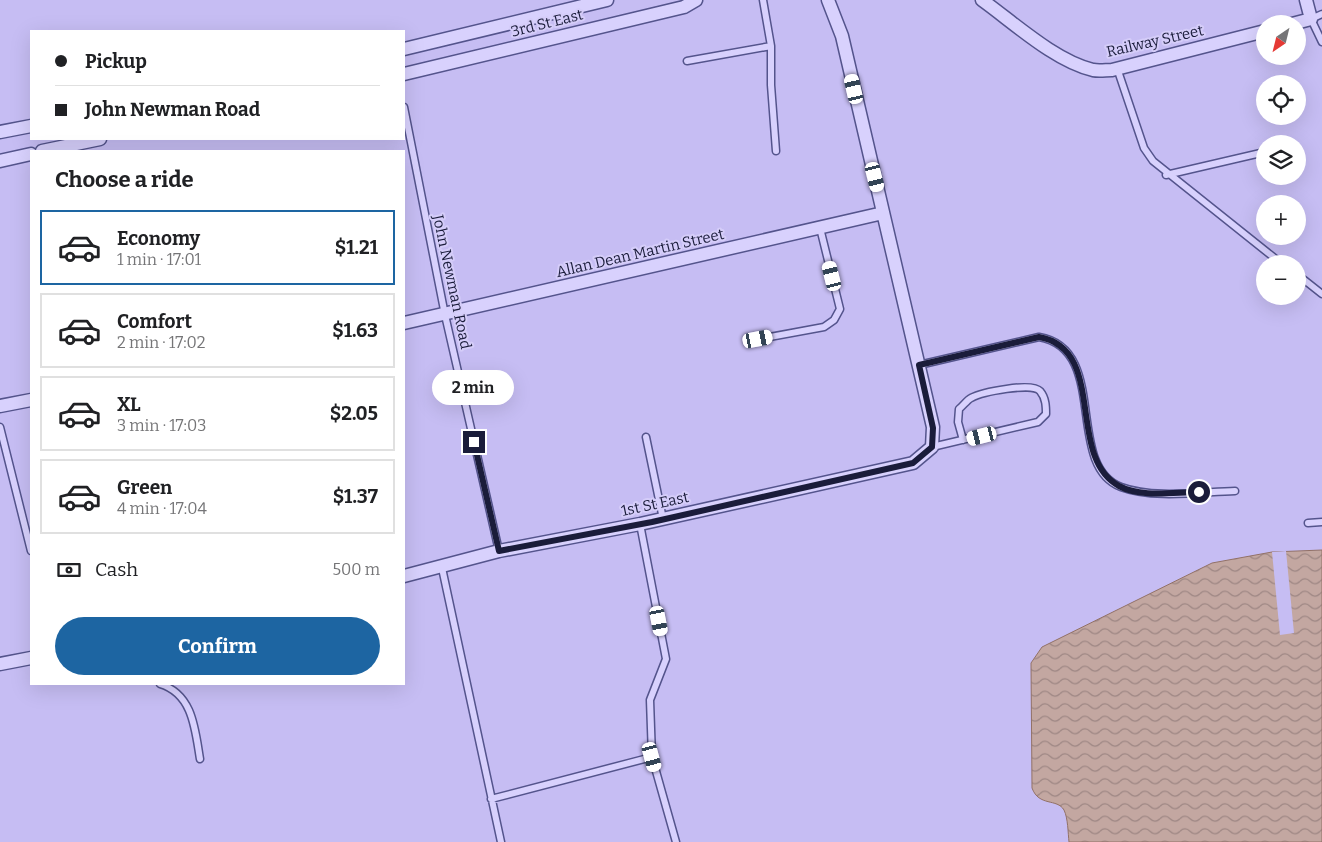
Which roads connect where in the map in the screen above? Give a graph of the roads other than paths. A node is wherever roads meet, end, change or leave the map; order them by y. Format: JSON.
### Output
{"nodes":[{"id":1,"x":606,"y":0,"type":"edge"},
{"id":2,"x":696,"y":0,"type":"edge"},
{"id":3,"x":763,"y":0,"type":"edge"},
{"id":4,"x":828,"y":0,"type":"edge"},
{"id":5,"x":982,"y":0,"type":"edge"},
{"id":6,"x":1306,"y":0,"type":"edge"},
{"id":7,"x":1316,"y":17,"type":"edge"},
{"id":8,"x":1256,"y":33,"type":"edge"},
{"id":9,"x":1322,"y":42,"type":"edge"},
{"id":10,"x":771,"y":46,"type":"junction"},
{"id":11,"x":405,"y":49,"type":"edge"},
{"id":12,"x":687,"y":61,"type":"dead end"},
{"id":13,"x":1117,"y":68,"type":"junction"},
{"id":14,"x":405,"y":74,"type":"edge"},
{"id":15,"x":405,"y":112,"type":"edge"},
{"id":16,"x":30,"y":126,"type":"edge"},
{"id":17,"x":0,"y":132,"type":"edge"},
{"id":18,"x":90,"y":140,"type":"edge"},
{"id":19,"x":61,"y":143,"type":"edge"},
{"id":20,"x":44,"y":150,"type":"edge"},
{"id":21,"x":776,"y":151,"type":"dead end"},
{"id":22,"x":30,"y":154,"type":"edge"},
{"id":23,"x":1256,"y":154,"type":"edge"},
{"id":24,"x":0,"y":161,"type":"edge"},
{"id":25,"x":1166,"y":175,"type":"junction"},
{"id":26,"x":883,"y":213,"type":"junction"},
{"id":27,"x":820,"y":228,"type":"junction"},
{"id":28,"x":1270,"y":255,"type":"edge"},
{"id":29,"x":1306,"y":281,"type":"edge"},
{"id":30,"x":1322,"y":294,"type":"edge"},
{"id":31,"x":446,"y":315,"type":"junction"},
{"id":32,"x":405,"y":323,"type":"edge"},
{"id":33,"x":758,"y":339,"type":"dead end"},
{"id":34,"x":919,"y":365,"type":"junction"},
{"id":35,"x":30,"y":400,"type":"edge"},
{"id":36,"x":0,"y":406,"type":"edge"},
{"id":37,"x":0,"y":427,"type":"edge"},
{"id":38,"x":646,"y":436,"type":"dead end"},
{"id":39,"x":963,"y":440,"type":"junction"},
{"id":40,"x":932,"y":447,"type":"junction"},
{"id":41,"x":1234,"y":491,"type":"dead end"},
{"id":42,"x":663,"y":519,"type":"junction"},
{"id":43,"x":1322,"y":522,"type":"edge"},
{"id":44,"x":1308,"y":523,"type":"dead end"},
{"id":45,"x":640,"y":524,"type":"junction"},
{"id":46,"x":30,"y":547,"type":"edge"},
{"id":47,"x":499,"y":551,"type":"junction"},
{"id":48,"x":442,"y":568,"type":"junction"},
{"id":49,"x":405,"y":576,"type":"edge"},
{"id":50,"x":30,"y":658,"type":"edge"},
{"id":51,"x":0,"y":664,"type":"edge"},
{"id":52,"x":164,"y":685,"type":"edge"},
{"id":53,"x":652,"y":757,"type":"junction"},
{"id":54,"x":200,"y":759,"type":"dead end"},
{"id":55,"x":491,"y":799,"type":"junction"},
{"id":56,"x":501,"y":842,"type":"edge"},
{"id":57,"x":676,"y":842,"type":"edge"}],
"edges":[{"from":1,"to":11,"type":"street","name":"3rd St East"},
{"from":2,"to":14,"type":"street","name":"3rd St East"},
{"from":3,"to":10,"type":"lane"},
{"from":4,"to":26,"type":"street"},
{"from":5,"to":13,"type":"street","name":"Railway Street"},
{"from":6,"to":7,"type":"street"},
{"from":7,"to":9,"type":"lane"},
{"from":8,"to":13,"type":"street","name":"Railway Street"},
{"from":10,"to":12,"type":"lane"},
{"from":10,"to":21,"type":"lane"},
{"from":13,"to":25,"type":"lane"},
{"from":15,"to":31,"type":"lane","name":"John Newman Road"},
{"from":16,"to":17,"type":"street"},
{"from":18,"to":19,"type":"street"},
{"from":19,"to":20,"type":"street"},
{"from":22,"to":24,"type":"street"},
{"from":23,"to":25,"type":"lane"},
{"from":25,"to":28,"type":"lane"},
{"from":26,"to":27,"type":"street","name":"Allan Dean Martin Street"},
{"from":26,"to":34,"type":"street"},
{"from":27,"to":31,"type":"street","name":"Allan Dean Martin Street"},
{"from":27,"to":33,"type":"lane"},
{"from":29,"to":30,"type":"lane"},
{"from":31,"to":32,"type":"street","name":"Allan Dean Martin Street"},
{"from":31,"to":47,"type":"lane","name":"John Newman Road"},
{"from":34,"to":40,"type":"street"},
{"from":34,"to":41,"type":"lane"},
{"from":35,"to":36,"type":"street"},
{"from":37,"to":46,"type":"lane"},
{"from":38,"to":42,"type":"lane"},
{"from":39,"to":39,"type":"lane"},
{"from":39,"to":40,"type":"lane"},
{"from":40,"to":42,"type":"street","name":"1st St East"},
{"from":42,"to":45,"type":"street","name":"1st St East"},
{"from":43,"to":44,"type":"lane"},
{"from":45,"to":47,"type":"street","name":"1st St East"},
{"from":45,"to":53,"type":"lane"},
{"from":47,"to":48,"type":"street","name":"1st St East"},
{"from":48,"to":49,"type":"street","name":"1st St East"},
{"from":48,"to":55,"type":"lane"},
{"from":50,"to":51,"type":"street"},
{"from":52,"to":54,"type":"lane"},
{"from":53,"to":55,"type":"lane"},
{"from":53,"to":57,"type":"lane"},
{"from":55,"to":56,"type":"lane"}]}
